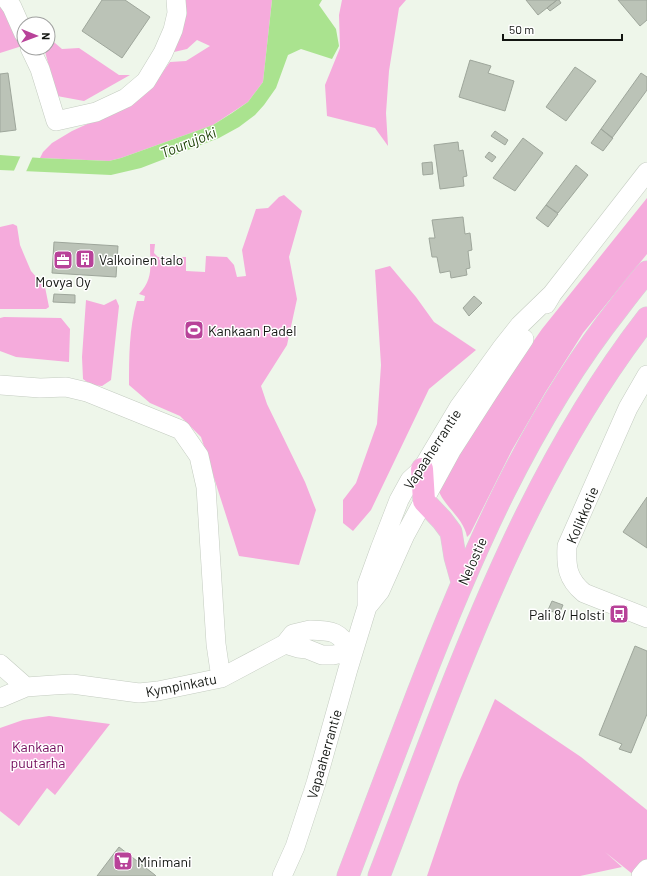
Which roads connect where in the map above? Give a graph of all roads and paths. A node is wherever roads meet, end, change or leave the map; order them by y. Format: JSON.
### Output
{"nodes":[{"id":1,"x":7,"y":0,"type":"edge"},
{"id":2,"x":176,"y":0,"type":"edge"},
{"id":3,"x":16,"y":16,"type":"edge"},
{"id":4,"x":34,"y":56,"type":"edge"},
{"id":5,"x":647,"y":172,"type":"edge"},
{"id":6,"x":647,"y":272,"type":"edge"},
{"id":7,"x":552,"y":294,"type":"junction"},
{"id":8,"x":647,"y":318,"type":"edge"},
{"id":9,"x":647,"y":375,"type":"edge"},
{"id":10,"x":0,"y":386,"type":"edge"},
{"id":11,"x":422,"y":469,"type":"junction"},
{"id":12,"x":424,"y":501,"type":"junction"},
{"id":13,"x":462,"y":582,"type":"junction"},
{"id":14,"x":367,"y":607,"type":"junction"},
{"id":15,"x":647,"y":618,"type":"edge"},
{"id":16,"x":353,"y":651,"type":"junction"},
{"id":17,"x":0,"y":664,"type":"edge"},
{"id":18,"x":220,"y":678,"type":"junction"},
{"id":19,"x":26,"y":687,"type":"junction"},
{"id":20,"x":0,"y":698,"type":"edge"},
{"id":21,"x":647,"y":869,"type":"edge"},
{"id":22,"x":282,"y":876,"type":"edge"},
{"id":23,"x":348,"y":876,"type":"edge"},
{"id":24,"x":378,"y":876,"type":"edge"},
{"id":25,"x":641,"y":876,"type":"edge"}],
"edges":[{"from":1,"to":3,"type":"street"},
{"from":2,"to":4,"type":"street"},
{"from":5,"to":7,"type":"street","name":"Vapaaherrantie"},
{"from":6,"to":13,"type":"highway","name":"Nelostie"},
{"from":7,"to":11,"type":"street","name":"Vapaaherrantie"},
{"from":7,"to":12,"type":"street","name":"Vapaaherrantie"},
{"from":8,"to":24,"type":"highway","name":"Nelostie"},
{"from":9,"to":15,"type":"street","name":"Kolikkotie"},
{"from":10,"to":18,"type":"street"},
{"from":11,"to":12,"type":"highway"},
{"from":11,"to":14,"type":"street","name":"Vapaaherrantie"},
{"from":12,"to":13,"type":"highway"},
{"from":12,"to":14,"type":"street","name":"Vapaaherrantie"},
{"from":13,"to":23,"type":"highway","name":"Nelostie"},
{"from":14,"to":16,"type":"street","name":"Vapaaherrantie"},
{"from":16,"to":18,"type":"street","name":"Kympinkatu"},
{"from":16,"to":22,"type":"street","name":"Vapaaherrantie"},
{"from":17,"to":19,"type":"street"},
{"from":18,"to":19,"type":"street","name":"Kympinkatu"},
{"from":19,"to":20,"type":"street","name":"Kympinkatu"},
{"from":21,"to":25,"type":"street"}]}
